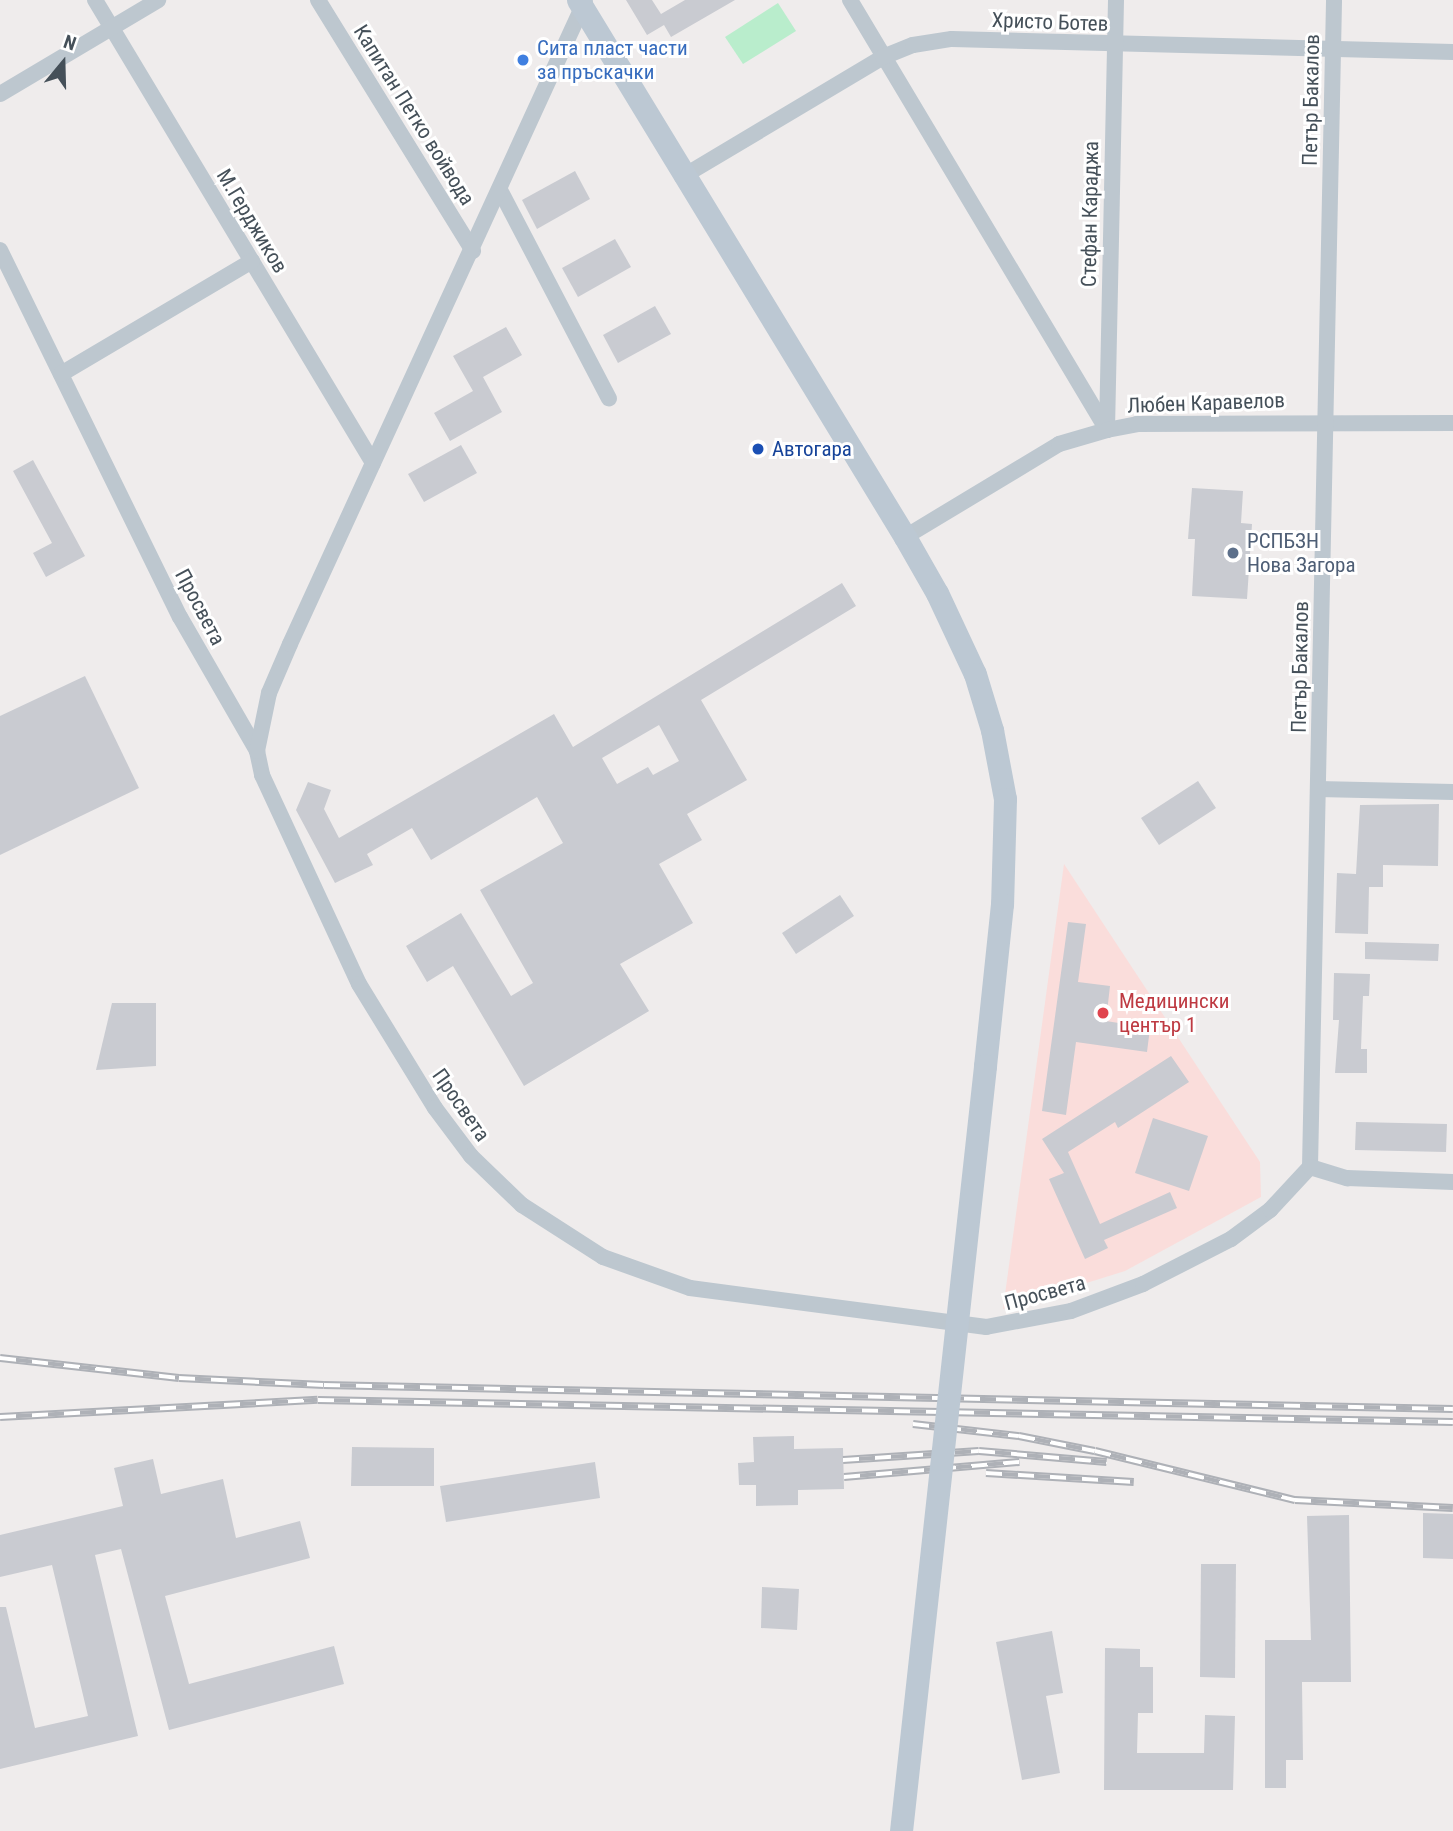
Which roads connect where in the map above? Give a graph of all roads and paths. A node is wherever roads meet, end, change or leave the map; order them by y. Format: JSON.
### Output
{"nodes":[{"id":1,"x":94,"y":0,"type":"edge"},
{"id":2,"x":158,"y":0,"type":"edge"},
{"id":3,"x":318,"y":0,"type":"edge"},
{"id":4,"x":850,"y":0,"type":"edge"},
{"id":5,"x":1116,"y":0,"type":"edge"},
{"id":6,"x":1334,"y":0,"type":"edge"},
{"id":7,"x":582,"y":2,"type":"edge"},
{"id":8,"x":112,"y":29,"type":"junction"},
{"id":9,"x":1115,"y":45,"type":"junction"},
{"id":10,"x":1333,"y":48,"type":"junction"},
{"id":11,"x":1453,"y":52,"type":"edge"},
{"id":12,"x":883,"y":57,"type":"junction"},
{"id":13,"x":0,"y":94,"type":"edge"},
{"id":14,"x":682,"y":177,"type":"junction"},
{"id":15,"x":501,"y":192,"type":"junction"},
{"id":16,"x":0,"y":250,"type":"edge"},
{"id":17,"x":473,"y":251,"type":"junction"},
{"id":18,"x":252,"y":261,"type":"junction"},
{"id":19,"x":61,"y":374,"type":"junction"},
{"id":20,"x":609,"y":399,"type":"dead end"},
{"id":21,"x":1326,"y":421,"type":"junction"},
{"id":22,"x":1453,"y":423,"type":"edge"},
{"id":23,"x":1107,"y":430,"type":"junction"},
{"id":24,"x":373,"y":463,"type":"junction"},
{"id":25,"x":905,"y":537,"type":"junction"},
{"id":26,"x":257,"y":751,"type":"junction"},
{"id":27,"x":1318,"y":789,"type":"junction"},
{"id":28,"x":1453,"y":792,"type":"edge"},
{"id":29,"x":1310,"y":1167,"type":"junction"},
{"id":30,"x":1453,"y":1182,"type":"edge"},
{"id":31,"x":901,"y":1831,"type":"edge"}],
"edges":[{"from":1,"to":8,"type":"street","name":"М.Герджиков"},
{"from":2,"to":8,"type":"street"},
{"from":3,"to":17,"type":"street","name":"Капитан Петко войвода"},
{"from":4,"to":12,"type":"street"},
{"from":5,"to":9,"type":"street","name":"Стефан Караджа"},
{"from":6,"to":10,"type":"street","name":"Петър Бакалов"},
{"from":7,"to":14,"type":"main road"},
{"from":7,"to":15,"type":"street"},
{"from":8,"to":13,"type":"street"},
{"from":8,"to":18,"type":"street","name":"М.Герджиков"},
{"from":9,"to":10,"type":"street","name":"Христо Ботев"},
{"from":9,"to":12,"type":"street","name":"Христо Ботев"},
{"from":9,"to":23,"type":"street","name":"Стефан Караджа"},
{"from":10,"to":11,"type":"street","name":"Христо Ботев"},
{"from":10,"to":21,"type":"street","name":"Петър Бакалов"},
{"from":12,"to":14,"type":"street","name":"Христо Ботев"},
{"from":12,"to":23,"type":"street"},
{"from":14,"to":25,"type":"main road"},
{"from":15,"to":17,"type":"street"},
{"from":15,"to":20,"type":"street"},
{"from":16,"to":19,"type":"street","name":"Просвета"},
{"from":17,"to":24,"type":"street"},
{"from":18,"to":19,"type":"street"},
{"from":18,"to":24,"type":"street","name":"М.Герджиков"},
{"from":19,"to":26,"type":"street","name":"Просвета"},
{"from":21,"to":22,"type":"street","name":"Любен Каравелов"},
{"from":21,"to":23,"type":"street","name":"Любен Каравелов"},
{"from":21,"to":27,"type":"street","name":"Петър Бакалов"},
{"from":23,"to":25,"type":"street","name":"Любен Каравелов"},
{"from":24,"to":26,"type":"street"},
{"from":25,"to":31,"type":"main road","bridge":true},
{"from":26,"to":29,"type":"street","name":"Просвета"},
{"from":27,"to":28,"type":"street"},
{"from":27,"to":29,"type":"street","name":"Петър Бакалов"},
{"from":29,"to":30,"type":"street"}]}
